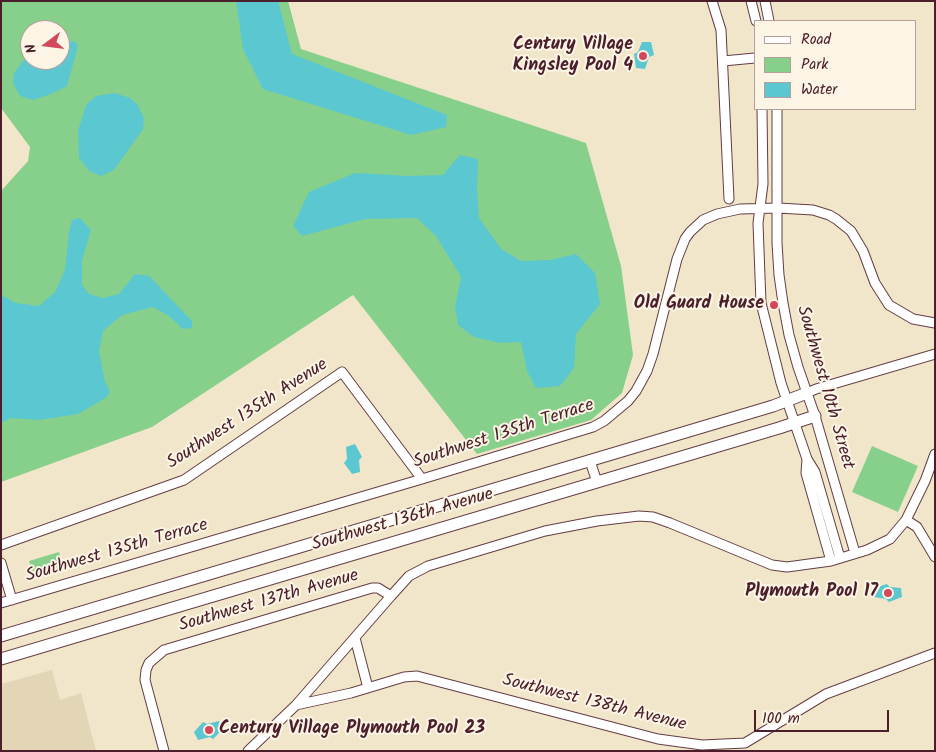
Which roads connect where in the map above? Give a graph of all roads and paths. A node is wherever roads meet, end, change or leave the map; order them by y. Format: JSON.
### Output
{"nodes":[{"id":1,"x":712,"y":1,"type":"edge"},
{"id":2,"x":751,"y":1,"type":"edge"},
{"id":3,"x":765,"y":1,"type":"edge"},
{"id":4,"x":756,"y":20,"type":"edge"},
{"id":5,"x":769,"y":20,"type":"edge"},
{"id":6,"x":754,"y":58,"type":"edge"},
{"id":7,"x":723,"y":61,"type":"junction"},
{"id":8,"x":762,"y":110,"type":"edge"},
{"id":9,"x":777,"y":110,"type":"edge"},
{"id":10,"x":729,"y":199,"type":"dead end"},
{"id":11,"x":778,"y":208,"type":"junction"},
{"id":12,"x":761,"y":209,"type":"junction"},
{"id":13,"x":935,"y":323,"type":"edge"},
{"id":14,"x":935,"y":354,"type":"edge"},
{"id":15,"x":807,"y":393,"type":"junction"},
{"id":16,"x":787,"y":402,"type":"junction"},
{"id":17,"x":815,"y":416,"type":"junction"},
{"id":18,"x":794,"y":422,"type":"junction"},
{"id":19,"x":935,"y":454,"type":"edge"},
{"id":20,"x":590,"y":461,"type":"junction"},
{"id":21,"x":422,"y":479,"type":"junction"},
{"id":22,"x":596,"y":482,"type":"junction"},
{"id":23,"x":906,"y":520,"type":"junction"},
{"id":24,"x":1,"y":545,"type":"edge"},
{"id":25,"x":855,"y":553,"type":"junction"},
{"id":26,"x":935,"y":557,"type":"edge"},
{"id":27,"x":836,"y":559,"type":"junction"},
{"id":28,"x":1,"y":564,"type":"edge"},
{"id":29,"x":390,"y":596,"type":"junction"},
{"id":30,"x":12,"y":600,"type":"junction"},
{"id":31,"x":1,"y":603,"type":"edge"},
{"id":32,"x":1,"y":636,"type":"edge"},
{"id":33,"x":355,"y":638,"type":"junction"},
{"id":34,"x":935,"y":653,"type":"edge"},
{"id":35,"x":1,"y":658,"type":"edge"},
{"id":36,"x":368,"y":688,"type":"junction"},
{"id":37,"x":296,"y":705,"type":"junction"},
{"id":38,"x":164,"y":751,"type":"edge"},
{"id":39,"x":248,"y":751,"type":"edge"}],
"edges":[{"from":1,"to":7,"type":"street"},
{"from":2,"to":4,"type":"street"},
{"from":3,"to":5,"type":"street"},
{"from":6,"to":7,"type":"street"},
{"from":7,"to":10,"type":"street"},
{"from":8,"to":12,"type":"street","name":"Southwest 10th Street"},
{"from":9,"to":11,"type":"street","name":"Southwest 10th Street"},
{"from":11,"to":12,"type":"street","name":"Southwest 135th Terrace"},
{"from":11,"to":13,"type":"street","name":"Southwest 135th Terrace"},
{"from":11,"to":15,"type":"street","name":"Southwest 10th Street"},
{"from":12,"to":16,"type":"street","name":"Southwest 10th Street"},
{"from":12,"to":21,"type":"street","name":"Southwest 135th Terrace"},
{"from":14,"to":15,"type":"street"},
{"from":15,"to":16,"type":"street","name":"Southwest 136th Avenue"},
{"from":15,"to":17,"type":"street","name":"Southwest 10th Street"},
{"from":16,"to":18,"type":"street","name":"Southwest 10th Street"},
{"from":16,"to":20,"type":"street","name":"Southwest 136th Avenue"},
{"from":17,"to":18,"type":"street","name":"Southwest 136th Avenue"},
{"from":17,"to":25,"type":"street","name":"Southwest 10th Street"},
{"from":18,"to":22,"type":"street","name":"Southwest 136th Avenue"},
{"from":18,"to":27,"type":"street","name":"Southwest 10th Street"},
{"from":19,"to":23,"type":"street"},
{"from":20,"to":22,"type":"street"},
{"from":20,"to":32,"type":"street","name":"Southwest 136th Avenue"},
{"from":21,"to":24,"type":"street","name":"Southwest 135th Avenue"},
{"from":21,"to":30,"type":"street","name":"Southwest 135th Terrace"},
{"from":22,"to":35,"type":"street","name":"Southwest 136th Avenue"},
{"from":23,"to":25,"type":"street"},
{"from":23,"to":26,"type":"street"},
{"from":25,"to":27,"type":"street"},
{"from":27,"to":29,"type":"street"},
{"from":28,"to":30,"type":"street"},
{"from":29,"to":33,"type":"street"},
{"from":29,"to":38,"type":"street","name":"Southwest 137th Avenue"},
{"from":30,"to":31,"type":"street","name":"Southwest 135th Terrace"},
{"from":33,"to":36,"type":"street"},
{"from":33,"to":37,"type":"street"},
{"from":34,"to":36,"type":"street","name":"Southwest 138th Avenue"},
{"from":36,"to":37,"type":"street","name":"Southwest 138th Avenue"},
{"from":37,"to":39,"type":"street"}]}
